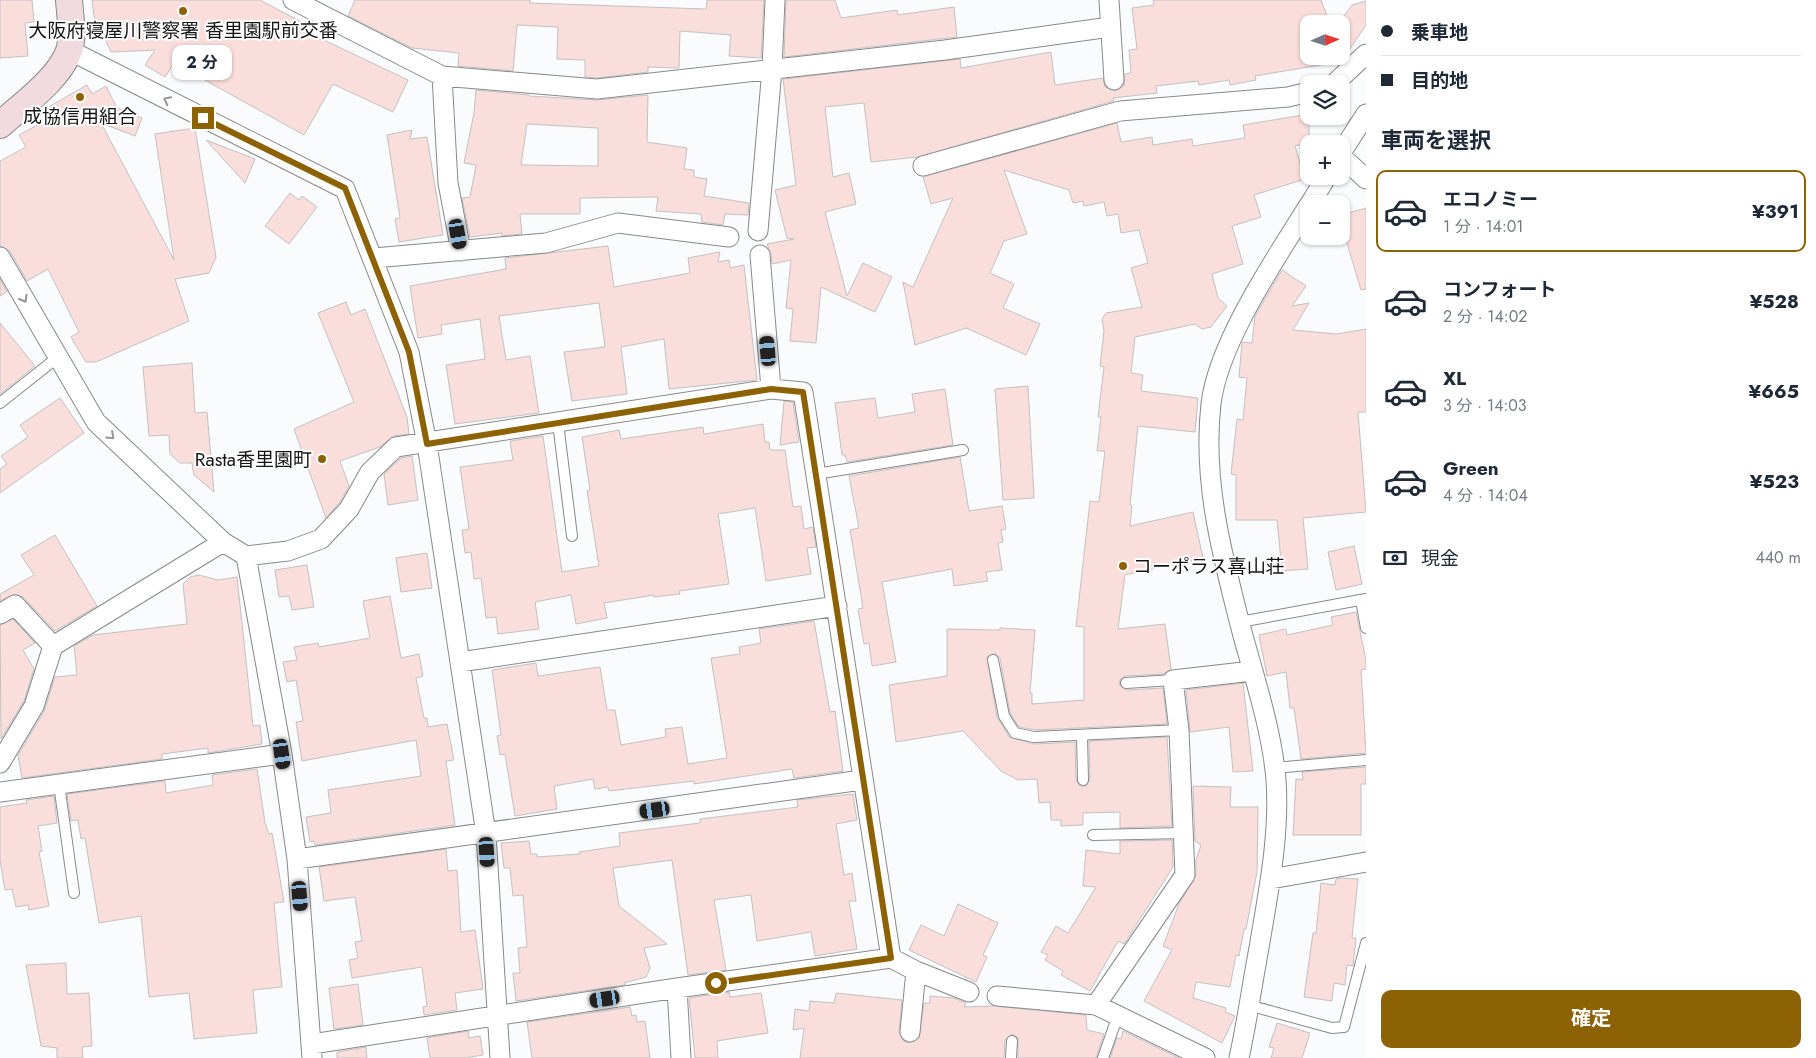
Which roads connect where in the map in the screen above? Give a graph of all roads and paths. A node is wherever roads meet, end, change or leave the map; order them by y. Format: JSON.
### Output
{"nodes":[{"id":1,"x":69,"y":0,"type":"edge"},
{"id":2,"x":293,"y":0,"type":"edge"},
{"id":3,"x":775,"y":0,"type":"edge"},
{"id":4,"x":1109,"y":0,"type":"edge"},
{"id":5,"x":1110,"y":27,"type":"junction"},
{"id":6,"x":69,"y":50,"type":"junction"},
{"id":7,"x":1366,"y":54,"type":"edge"},
{"id":8,"x":772,"y":69,"type":"junction"},
{"id":9,"x":1344,"y":75,"type":"edge"},
{"id":10,"x":442,"y":76,"type":"junction"},
{"id":11,"x":1114,"y":80,"type":"dead end"},
{"id":12,"x":1300,"y":94,"type":"edge"},
{"id":13,"x":1366,"y":114,"type":"edge"},
{"id":14,"x":0,"y":125,"type":"edge"},
{"id":15,"x":1350,"y":140,"type":"edge"},
{"id":16,"x":1350,"y":164,"type":"edge"},
{"id":17,"x":922,"y":166,"type":"dead end"},
{"id":18,"x":1366,"y":179,"type":"edge"},
{"id":19,"x":1300,"y":220,"type":"edge"},
{"id":20,"x":758,"y":230,"type":"dead end"},
{"id":21,"x":729,"y":237,"type":"dead end"},
{"id":22,"x":460,"y":251,"type":"junction"},
{"id":23,"x":760,"y":254,"type":"dead end"},
{"id":24,"x":0,"y":257,"type":"edge"},
{"id":25,"x":374,"y":258,"type":"junction"},
{"id":26,"x":58,"y":357,"type":"junction"},
{"id":27,"x":771,"y":389,"type":"junction"},
{"id":28,"x":0,"y":403,"type":"edge"},
{"id":29,"x":558,"y":423,"type":"junction"},
{"id":30,"x":427,"y":444,"type":"junction"},
{"id":31,"x":964,"y":450,"type":"dead end"},
{"id":32,"x":816,"y":474,"type":"junction"},
{"id":33,"x":572,"y":536,"type":"dead end"},
{"id":34,"x":224,"y":542,"type":"junction"},
{"id":35,"x":246,"y":556,"type":"junction"},
{"id":36,"x":1364,"y":600,"type":"edge"},
{"id":37,"x":837,"y":606,"type":"junction"},
{"id":38,"x":0,"y":614,"type":"edge"},
{"id":39,"x":1240,"y":622,"type":"junction"},
{"id":40,"x":1366,"y":628,"type":"edge"},
{"id":41,"x":53,"y":646,"type":"junction"},
{"id":42,"x":993,"y":660,"type":"dead end"},
{"id":43,"x":460,"y":662,"type":"junction"},
{"id":44,"x":1252,"y":671,"type":"junction"},
{"id":45,"x":1174,"y":680,"type":"junction"},
{"id":46,"x":1126,"y":683,"type":"dead end"},
{"id":47,"x":1179,"y":730,"type":"junction"},
{"id":48,"x":1082,"y":735,"type":"junction"},
{"id":49,"x":282,"y":754,"type":"junction"},
{"id":50,"x":1366,"y":760,"type":"edge"},
{"id":51,"x":0,"y":763,"type":"edge"},
{"id":52,"x":1274,"y":768,"type":"junction"},
{"id":53,"x":862,"y":780,"type":"junction"},
{"id":54,"x":1084,"y":780,"type":"dead end"},
{"id":55,"x":60,"y":784,"type":"junction"},
{"id":56,"x":0,"y":792,"type":"edge"},
{"id":57,"x":1183,"y":833,"type":"junction"},
{"id":58,"x":486,"y":834,"type":"junction"},
{"id":59,"x":1093,"y":834,"type":"dead end"},
{"id":60,"x":297,"y":859,"type":"junction"},
{"id":61,"x":1366,"y":862,"type":"edge"},
{"id":62,"x":1271,"y":880,"type":"junction"},
{"id":63,"x":74,"y":893,"type":"dead end"},
{"id":64,"x":1366,"y":943,"type":"edge"},
{"id":65,"x":891,"y":958,"type":"junction"},
{"id":66,"x":916,"y":971,"type":"junction"},
{"id":67,"x":677,"y":988,"type":"junction"},
{"id":68,"x":969,"y":992,"type":"dead end"},
{"id":69,"x":997,"y":996,"type":"dead end"},
{"id":70,"x":1096,"y":1004,"type":"junction"},
{"id":71,"x":1248,"y":1005,"type":"junction"},
{"id":72,"x":498,"y":1016,"type":"junction"},
{"id":73,"x":1118,"y":1016,"type":"junction"},
{"id":74,"x":910,"y":1032,"type":"dead end"},
{"id":75,"x":1012,"y":1041,"type":"dead end"},
{"id":76,"x":312,"y":1051,"type":"edge"},
{"id":77,"x":500,"y":1058,"type":"edge"},
{"id":78,"x":681,"y":1058,"type":"edge"},
{"id":79,"x":1012,"y":1058,"type":"edge"},
{"id":80,"x":1103,"y":1058,"type":"edge"},
{"id":81,"x":1205,"y":1058,"type":"edge"},
{"id":82,"x":1239,"y":1058,"type":"edge"}],
"edges":[{"from":1,"to":6,"type":"main road"},
{"from":2,"to":10,"type":"street"},
{"from":3,"to":8,"type":"street"},
{"from":4,"to":5,"type":"street"},
{"from":5,"to":8,"type":"street"},
{"from":5,"to":11,"type":"street"},
{"from":6,"to":14,"type":"main road"},
{"from":25,"to":6,"type":"street","one_way":true},
{"from":7,"to":9,"type":"street"},
{"from":8,"to":10,"type":"street"},
{"from":8,"to":20,"type":"street"},
{"from":10,"to":22,"type":"street"},
{"from":12,"to":17,"type":"street"},
{"from":13,"to":15,"type":"street"},
{"from":16,"to":18,"type":"street"},
{"from":19,"to":39,"type":"street"},
{"from":21,"to":22,"type":"street"},
{"from":22,"to":25,"type":"street"},
{"from":23,"to":27,"type":"street"},
{"from":24,"to":26,"type":"street","one_way":true},
{"from":25,"to":30,"type":"street"},
{"from":26,"to":28,"type":"lane"},
{"from":26,"to":34,"type":"street","one_way":true},
{"from":27,"to":29,"type":"street"},
{"from":27,"to":32,"type":"street"},
{"from":29,"to":30,"type":"street"},
{"from":29,"to":33,"type":"lane"},
{"from":30,"to":35,"type":"street"},
{"from":30,"to":43,"type":"street"},
{"from":31,"to":32,"type":"lane"},
{"from":32,"to":37,"type":"street"},
{"from":34,"to":35,"type":"street"},
{"from":34,"to":41,"type":"street"},
{"from":35,"to":49,"type":"street"},
{"from":36,"to":39,"type":"lane"},
{"from":36,"to":40,"type":"lane"},
{"from":37,"to":43,"type":"street"},
{"from":37,"to":53,"type":"street"},
{"from":38,"to":41,"type":"street"},
{"from":39,"to":44,"type":"street"},
{"from":41,"to":51,"type":"street"},
{"from":42,"to":48,"type":"lane"},
{"from":43,"to":58,"type":"street"},
{"from":44,"to":45,"type":"street"},
{"from":44,"to":52,"type":"street"},
{"from":45,"to":46,"type":"lane"},
{"from":45,"to":47,"type":"street"},
{"from":47,"to":48,"type":"lane"},
{"from":47,"to":57,"type":"street"},
{"from":48,"to":54,"type":"lane"},
{"from":49,"to":55,"type":"street"},
{"from":49,"to":60,"type":"street"},
{"from":50,"to":52,"type":"lane"},
{"from":52,"to":62,"type":"street"},
{"from":53,"to":58,"type":"street"},
{"from":53,"to":65,"type":"street"},
{"from":55,"to":56,"type":"street"},
{"from":55,"to":63,"type":"lane"},
{"from":57,"to":59,"type":"lane"},
{"from":57,"to":70,"type":"street"},
{"from":58,"to":60,"type":"street"},
{"from":58,"to":72,"type":"street"},
{"from":60,"to":76,"type":"street"},
{"from":61,"to":62,"type":"street"},
{"from":62,"to":71,"type":"street"},
{"from":64,"to":71,"type":"lane"},
{"from":65,"to":66,"type":"street"},
{"from":65,"to":67,"type":"street"},
{"from":66,"to":68,"type":"street"},
{"from":66,"to":74,"type":"street"},
{"from":67,"to":72,"type":"street"},
{"from":67,"to":78,"type":"street"},
{"from":69,"to":70,"type":"street"},
{"from":70,"to":73,"type":"street"},
{"from":71,"to":82,"type":"street"},
{"from":72,"to":76,"type":"street"},
{"from":72,"to":77,"type":"street"},
{"from":73,"to":80,"type":"lane"},
{"from":73,"to":81,"type":"street"},
{"from":75,"to":79,"type":"lane"}]}
